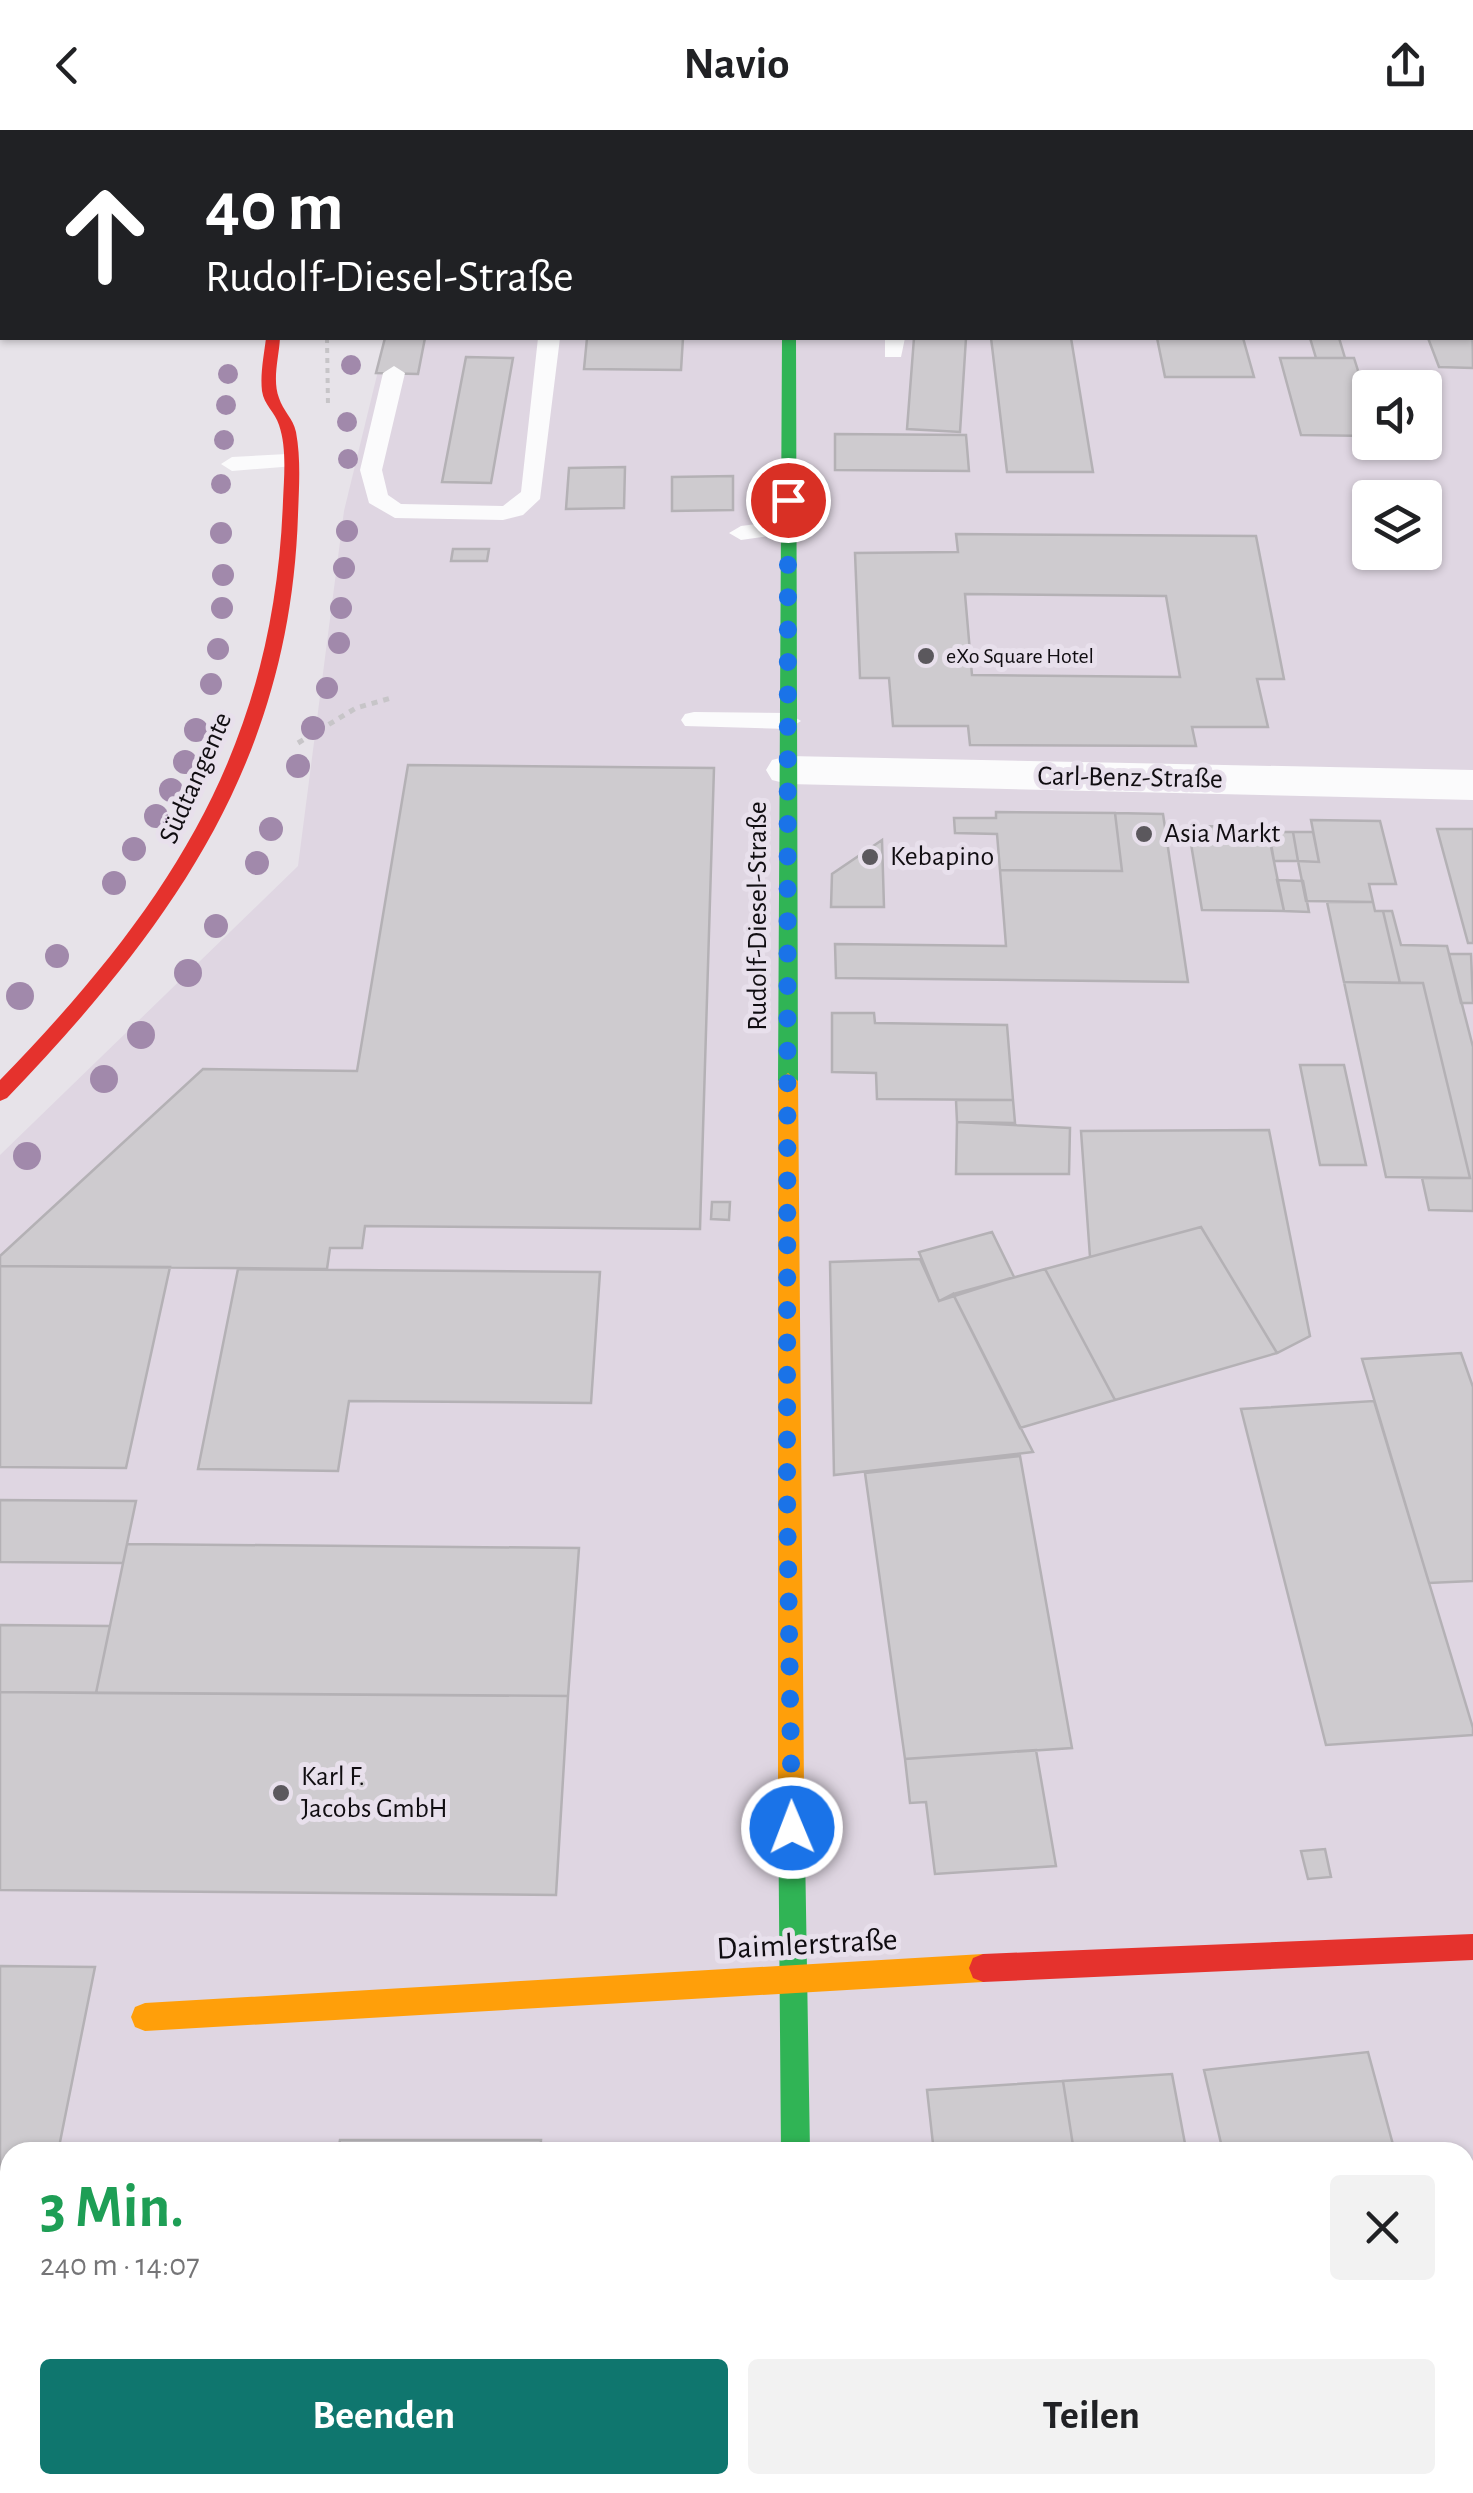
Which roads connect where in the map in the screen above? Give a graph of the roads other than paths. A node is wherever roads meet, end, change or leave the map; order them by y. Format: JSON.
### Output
{"nodes":[{"id":1,"x":273,"y":340,"type":"edge"},
{"id":2,"x":549,"y":340,"type":"edge"},
{"id":3,"x":789,"y":340,"type":"edge"},
{"id":4,"x":394,"y":374,"type":"dead end"},
{"id":5,"x":306,"y":400,"type":"dead end"},
{"id":6,"x":287,"y":422,"type":"junction"},
{"id":7,"x":288,"y":461,"type":"junction"},
{"id":8,"x":232,"y":464,"type":"dead end"},
{"id":9,"x":788,"y":528,"type":"junction"},
{"id":10,"x":741,"y":533,"type":"dead end"},
{"id":11,"x":694,"y":720,"type":"dead end"},
{"id":12,"x":788,"y":721,"type":"junction"},
{"id":13,"x":788,"y":770,"type":"junction"},
{"id":14,"x":1473,"y":785,"type":"edge"},
{"id":15,"x":0,"y":1093,"type":"edge"},
{"id":16,"x":1473,"y":1947,"type":"edge"},
{"id":17,"x":795,"y":1976,"type":"junction"},
{"id":18,"x":145,"y":2017,"type":"dead end"},
{"id":19,"x":796,"y":2142,"type":"edge"}],
"edges":[{"from":1,"to":6,"type":"street","name":"Südtangente"},
{"from":2,"to":4,"type":"lane"},
{"from":3,"to":9,"type":"street","name":"Rudolf-Diesel-Straße"},
{"from":5,"to":6,"type":"street"},
{"from":6,"to":7,"type":"street","name":"Südtangente"},
{"from":7,"to":8,"type":"lane"},
{"from":7,"to":15,"type":"street","name":"Südtangente"},
{"from":9,"to":10,"type":"lane"},
{"from":9,"to":12,"type":"street","name":"Rudolf-Diesel-Straße"},
{"from":11,"to":12,"type":"lane"},
{"from":12,"to":13,"type":"street","name":"Rudolf-Diesel-Straße"},
{"from":13,"to":14,"type":"street","name":"Carl-Benz-Straße"},
{"from":13,"to":17,"type":"street","name":"Rudolf-Diesel-Straße"},
{"from":16,"to":17,"type":"street","name":"Daimlerstraße"},
{"from":17,"to":18,"type":"street","name":"Daimlerstraße"},
{"from":17,"to":19,"type":"street","name":"Rudolf-Diesel-Straße"}]}
